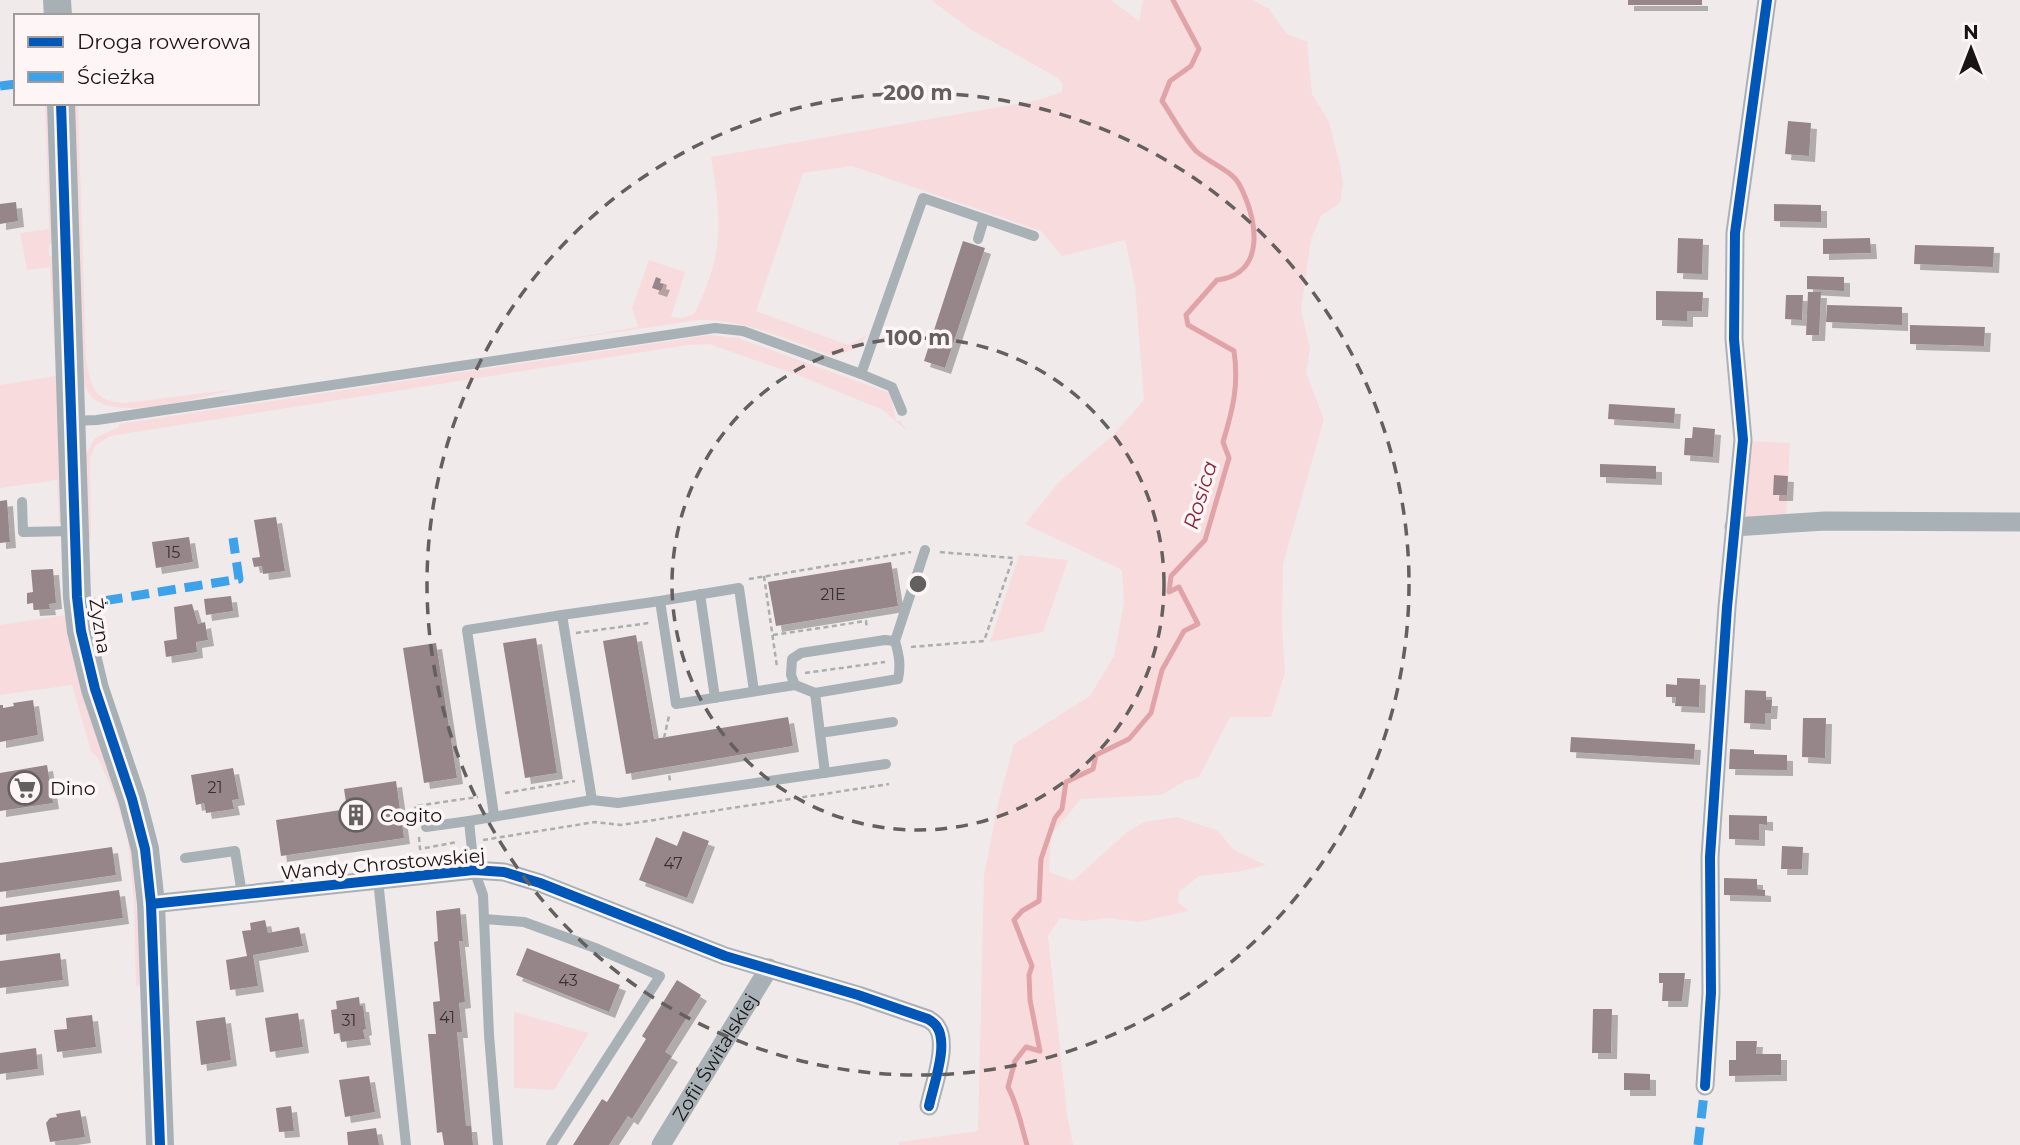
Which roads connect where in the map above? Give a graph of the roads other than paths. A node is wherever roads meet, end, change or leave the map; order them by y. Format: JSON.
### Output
{"nodes":[{"id":1,"x":1768,"y":0,"type":"edge"},
{"id":2,"x":61,"y":105,"type":"edge"},
{"id":3,"x":984,"y":219,"type":"junction"},
{"id":4,"x":1034,"y":236,"type":"dead end"},
{"id":5,"x":978,"y":239,"type":"dead end"},
{"id":6,"x":861,"y":374,"type":"junction"},
{"id":7,"x":902,"y":411,"type":"dead end"},
{"id":8,"x":73,"y":421,"type":"junction"},
{"id":9,"x":22,"y":502,"type":"dead end"},
{"id":10,"x":2020,"y":522,"type":"edge"},
{"id":11,"x":1734,"y":527,"type":"junction"},
{"id":12,"x":74,"y":531,"type":"junction"},
{"id":13,"x":925,"y":550,"type":"dead end"},
{"id":14,"x":700,"y":594,"type":"junction"},
{"id":15,"x":660,"y":601,"type":"junction"},
{"id":16,"x":562,"y":615,"type":"junction"},
{"id":17,"x":895,"y":641,"type":"junction"},
{"id":18,"x":794,"y":685,"type":"junction"},
{"id":19,"x":754,"y":691,"type":"junction"},
{"id":20,"x":815,"y":693,"type":"junction"},
{"id":21,"x":715,"y":698,"type":"junction"},
{"id":22,"x":893,"y":722,"type":"dead end"},
{"id":23,"x":820,"y":733,"type":"junction"},
{"id":24,"x":886,"y":764,"type":"dead end"},
{"id":25,"x":825,"y":773,"type":"junction"},
{"id":26,"x":592,"y":800,"type":"junction"},
{"id":27,"x":494,"y":815,"type":"junction"},
{"id":28,"x":469,"y":821,"type":"junction"},
{"id":29,"x":425,"y":827,"type":"dead end"},
{"id":30,"x":185,"y":858,"type":"dead end"},
{"id":31,"x":474,"y":870,"type":"junction"},
{"id":32,"x":378,"y":880,"type":"junction"},
{"id":33,"x":242,"y":894,"type":"junction"},
{"id":34,"x":151,"y":904,"type":"junction"},
{"id":35,"x":484,"y":919,"type":"junction"},
{"id":36,"x":769,"y":968,"type":"junction"},
{"id":37,"x":1705,"y":1086,"type":"dead end"},
{"id":38,"x":929,"y":1106,"type":"dead end"},
{"id":39,"x":160,"y":1145,"type":"edge"},
{"id":40,"x":406,"y":1145,"type":"edge"},
{"id":41,"x":498,"y":1145,"type":"edge"},
{"id":42,"x":551,"y":1145,"type":"edge"},
{"id":43,"x":661,"y":1145,"type":"edge"}],
"edges":[{"from":1,"to":11,"type":"street"},
{"from":2,"to":8,"type":"street","name":"Żyzna"},
{"from":3,"to":4,"type":"lane"},
{"from":3,"to":5,"type":"lane"},
{"from":3,"to":6,"type":"lane"},
{"from":6,"to":7,"type":"lane"},
{"from":6,"to":8,"type":"lane"},
{"from":8,"to":12,"type":"street","name":"Żyzna"},
{"from":9,"to":12,"type":"lane"},
{"from":10,"to":11,"type":"street"},
{"from":11,"to":37,"type":"street"},
{"from":12,"to":34,"type":"street","name":"Żyzna"},
{"from":13,"to":17,"type":"lane"},
{"from":14,"to":15,"type":"lane"},
{"from":14,"to":19,"type":"lane"},
{"from":14,"to":21,"type":"lane"},
{"from":15,"to":16,"type":"lane"},
{"from":15,"to":21,"type":"lane"},
{"from":16,"to":26,"type":"lane"},
{"from":16,"to":27,"type":"lane"},
{"from":17,"to":18,"type":"lane"},
{"from":17,"to":20,"type":"lane"},
{"from":18,"to":19,"type":"lane"},
{"from":18,"to":20,"type":"lane"},
{"from":19,"to":21,"type":"lane"},
{"from":20,"to":23,"type":"lane"},
{"from":22,"to":23,"type":"lane"},
{"from":23,"to":25,"type":"lane"},
{"from":24,"to":25,"type":"lane"},
{"from":25,"to":26,"type":"lane"},
{"from":26,"to":27,"type":"lane"},
{"from":27,"to":28,"type":"lane"},
{"from":28,"to":29,"type":"lane"},
{"from":28,"to":31,"type":"lane"},
{"from":30,"to":33,"type":"lane"},
{"from":31,"to":32,"type":"street","name":"Wandy Chrostowskiej"},
{"from":31,"to":35,"type":"lane"},
{"from":31,"to":36,"type":"street","name":"Wandy Chrostowskiej"},
{"from":32,"to":33,"type":"street","name":"Wandy Chrostowskiej"},
{"from":32,"to":40,"type":"lane"},
{"from":33,"to":34,"type":"street","name":"Wandy Chrostowskiej"},
{"from":34,"to":39,"type":"street","name":"Żyzna"},
{"from":35,"to":41,"type":"lane"},
{"from":35,"to":42,"type":"lane"},
{"from":36,"to":38,"type":"street","name":"Wandy Chrostowskiej"},
{"from":36,"to":43,"type":"street","name":"Zofii Świtalskiej"}]}
